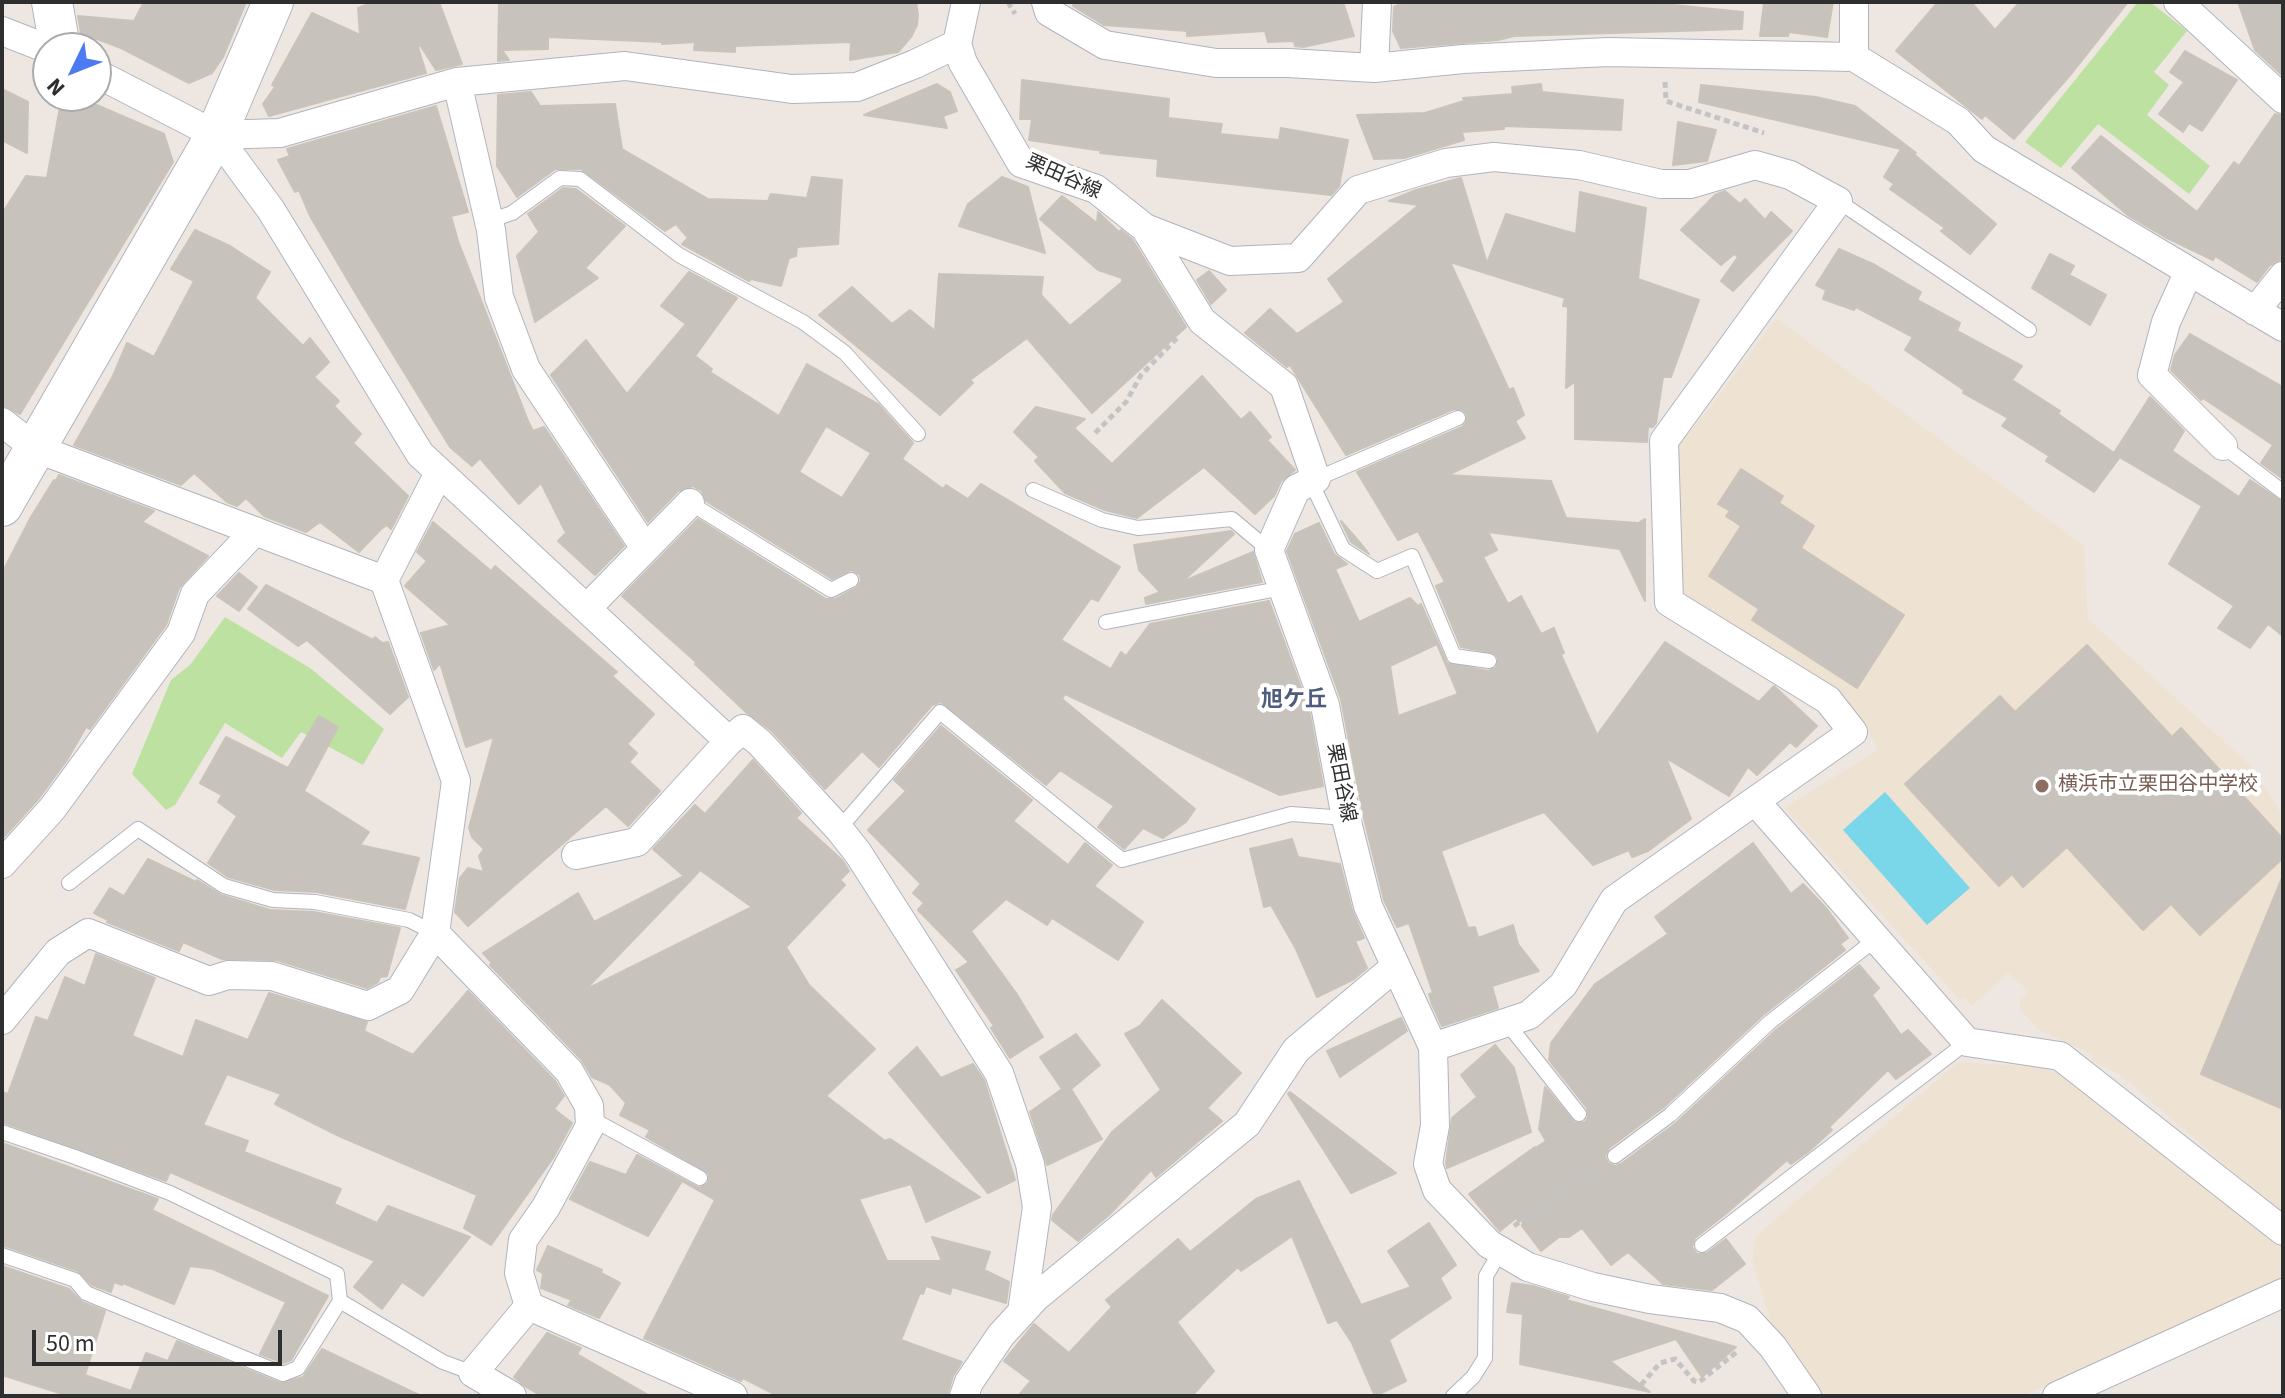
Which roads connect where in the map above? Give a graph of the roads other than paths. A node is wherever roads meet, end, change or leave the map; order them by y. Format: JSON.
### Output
{"nodes":[{"id":1,"x":52,"y":2,"type":"edge"},
{"id":2,"x":273,"y":2,"type":"edge"},
{"id":3,"x":966,"y":2,"type":"edge"},
{"id":4,"x":1046,"y":2,"type":"edge"},
{"id":5,"x":1377,"y":2,"type":"edge"},
{"id":6,"x":1854,"y":2,"type":"edge"},
{"id":7,"x":2178,"y":2,"type":"edge"},
{"id":8,"x":2,"y":31,"type":"edge"},
{"id":9,"x":57,"y":32,"type":"edge"},
{"id":10,"x":32,"y":43,"type":"edge"},
{"id":11,"x":957,"y":44,"type":"junction"},
{"id":12,"x":1854,"y":57,"type":"junction"},
{"id":13,"x":1374,"y":68,"type":"junction"},
{"id":14,"x":112,"y":81,"type":"edge"},
{"id":15,"x":457,"y":82,"type":"junction"},
{"id":16,"x":2283,"y":99,"type":"edge"},
{"id":17,"x":216,"y":135,"type":"junction"},
{"id":18,"x":1838,"y":201,"type":"junction"},
{"id":19,"x":489,"y":221,"type":"junction"},
{"id":20,"x":1145,"y":228,"type":"junction"},
{"id":21,"x":2189,"y":271,"type":"junction"},
{"id":22,"x":2283,"y":276,"type":"edge"},
{"id":23,"x":2255,"y":311,"type":"junction"},
{"id":24,"x":2283,"y":327,"type":"edge"},
{"id":25,"x":2029,"y":330,"type":"dead end"},
{"id":26,"x":1458,"y":418,"type":"dead end"},
{"id":27,"x":2,"y":422,"type":"edge"},
{"id":28,"x":918,"y":434,"type":"dead end"},
{"id":29,"x":2223,"y":446,"type":"joint"},
{"id":30,"x":35,"y":448,"type":"junction"},
{"id":31,"x":439,"y":473,"type":"junction"},
{"id":32,"x":1313,"y":480,"type":"junction"},
{"id":33,"x":1033,"y":490,"type":"dead end"},
{"id":34,"x":2283,"y":492,"type":"edge"},
{"id":35,"x":690,"y":503,"type":"joint"},
{"id":36,"x":2,"y":506,"type":"edge"},
{"id":37,"x":255,"y":531,"type":"junction"},
{"id":38,"x":645,"y":548,"type":"junction"},
{"id":39,"x":1269,"y":550,"type":"junction"},
{"id":40,"x":384,"y":580,"type":"junction"},
{"id":41,"x":851,"y":580,"type":"dead end"},
{"id":42,"x":1283,"y":588,"type":"junction"},
{"id":43,"x":587,"y":608,"type":"junction"},
{"id":44,"x":1106,"y":622,"type":"dead end"},
{"id":45,"x":1489,"y":661,"type":"dead end"},
{"id":46,"x":729,"y":741,"type":"junction"},
{"id":47,"x":1755,"y":801,"type":"junction"},
{"id":48,"x":1346,"y":818,"type":"junction"},
{"id":49,"x":839,"y":829,"type":"junction"},
{"id":50,"x":576,"y":855,"type":"dead end"},
{"id":51,"x":2,"y":864,"type":"edge"},
{"id":52,"x":69,"y":883,"type":"dead end"},
{"id":53,"x":435,"y":933,"type":"junction"},
{"id":54,"x":1876,"y":939,"type":"junction"},
{"id":55,"x":1395,"y":967,"type":"junction"},
{"id":56,"x":2,"y":1020,"type":"edge"},
{"id":57,"x":1507,"y":1023,"type":"junction"},
{"id":58,"x":1967,"y":1042,"type":"junction"},
{"id":59,"x":1433,"y":1047,"type":"junction"},
{"id":60,"x":1579,"y":1114,"type":"dead end"},
{"id":61,"x":590,"y":1118,"type":"junction"},
{"id":62,"x":2,"y":1132,"type":"edge"},
{"id":63,"x":1615,"y":1156,"type":"road end"},
{"id":64,"x":700,"y":1178,"type":"dead end"},
{"id":65,"x":2283,"y":1231,"type":"edge"},
{"id":66,"x":1702,"y":1245,"type":"dead end"},
{"id":67,"x":1495,"y":1248,"type":"junction"},
{"id":68,"x":2,"y":1255,"type":"edge"},
{"id":69,"x":2283,"y":1293,"type":"edge"},
{"id":70,"x":340,"y":1301,"type":"junction"},
{"id":71,"x":529,"y":1306,"type":"junction"},
{"id":72,"x":1022,"y":1312,"type":"junction"},
{"id":73,"x":473,"y":1373,"type":"junction"},
{"id":74,"x":512,"y":1396,"type":"edge"},
{"id":75,"x":733,"y":1396,"type":"edge"},
{"id":76,"x":964,"y":1396,"type":"edge"},
{"id":77,"x":1453,"y":1396,"type":"edge"},
{"id":78,"x":1807,"y":1396,"type":"edge"},
{"id":79,"x":2057,"y":1396,"type":"edge"}],
"edges":[{"from":1,"to":9,"type":"street"},
{"from":2,"to":17,"type":"street"},
{"from":3,"to":11,"type":"street"},
{"from":4,"to":13,"type":"street"},
{"from":5,"to":13,"type":"street"},
{"from":6,"to":12,"type":"street"},
{"from":7,"to":16,"type":"street"},
{"from":8,"to":10,"type":"street"},
{"from":11,"to":15,"type":"street"},
{"from":11,"to":20,"type":"street","name":"栗田谷線"},
{"from":12,"to":13,"type":"street"},
{"from":12,"to":21,"type":"street"},
{"from":14,"to":17,"type":"street"},
{"from":15,"to":17,"type":"street"},
{"from":15,"to":19,"type":"street"},
{"from":17,"to":30,"type":"street"},
{"from":17,"to":31,"type":"street"},
{"from":18,"to":20,"type":"street"},
{"from":18,"to":25,"type":"lane"},
{"from":18,"to":47,"type":"street"},
{"from":19,"to":28,"type":"lane"},
{"from":19,"to":38,"type":"street"},
{"from":20,"to":32,"type":"street","name":"栗田谷線"},
{"from":21,"to":23,"type":"street"},
{"from":21,"to":29,"type":"street"},
{"from":22,"to":23,"type":"street"},
{"from":23,"to":24,"type":"street"},
{"from":26,"to":32,"type":"lane"},
{"from":27,"to":30,"type":"street"},
{"from":29,"to":34,"type":"lane"},
{"from":30,"to":36,"type":"street"},
{"from":30,"to":37,"type":"street"},
{"from":31,"to":40,"type":"street"},
{"from":31,"to":43,"type":"street"},
{"from":32,"to":39,"type":"street"},
{"from":32,"to":45,"type":"lane"},
{"from":33,"to":39,"type":"lane"},
{"from":35,"to":38,"type":"street"},
{"from":35,"to":41,"type":"lane"},
{"from":37,"to":40,"type":"street"},
{"from":37,"to":51,"type":"street"},
{"from":38,"to":43,"type":"street"},
{"from":39,"to":42,"type":"street","name":"栗田谷線"},
{"from":40,"to":53,"type":"street"},
{"from":42,"to":44,"type":"lane"},
{"from":42,"to":48,"type":"street","name":"栗田谷線"},
{"from":43,"to":46,"type":"street"},
{"from":46,"to":49,"type":"street"},
{"from":46,"to":50,"type":"street"},
{"from":47,"to":54,"type":"street"},
{"from":47,"to":57,"type":"street"},
{"from":48,"to":49,"type":"lane"},
{"from":48,"to":55,"type":"street","name":"栗田谷線"},
{"from":49,"to":72,"type":"street"},
{"from":52,"to":53,"type":"lane"},
{"from":53,"to":56,"type":"street"},
{"from":53,"to":61,"type":"street"},
{"from":54,"to":58,"type":"street"},
{"from":54,"to":63,"type":"lane"},
{"from":55,"to":59,"type":"street","name":"栗田谷線"},
{"from":55,"to":72,"type":"street"},
{"from":57,"to":59,"type":"street"},
{"from":57,"to":60,"type":"lane"},
{"from":58,"to":65,"type":"street"},
{"from":58,"to":66,"type":"lane"},
{"from":59,"to":67,"type":"street","name":"栗田谷線"},
{"from":61,"to":64,"type":"lane"},
{"from":61,"to":71,"type":"street"},
{"from":62,"to":70,"type":"lane"},
{"from":67,"to":77,"type":"lane"},
{"from":67,"to":78,"type":"street","name":"栗田谷線"},
{"from":68,"to":70,"type":"lane"},
{"from":69,"to":79,"type":"street"},
{"from":70,"to":73,"type":"lane"},
{"from":71,"to":73,"type":"street"},
{"from":71,"to":75,"type":"street"},
{"from":72,"to":76,"type":"street"},
{"from":73,"to":74,"type":"street"}]}
